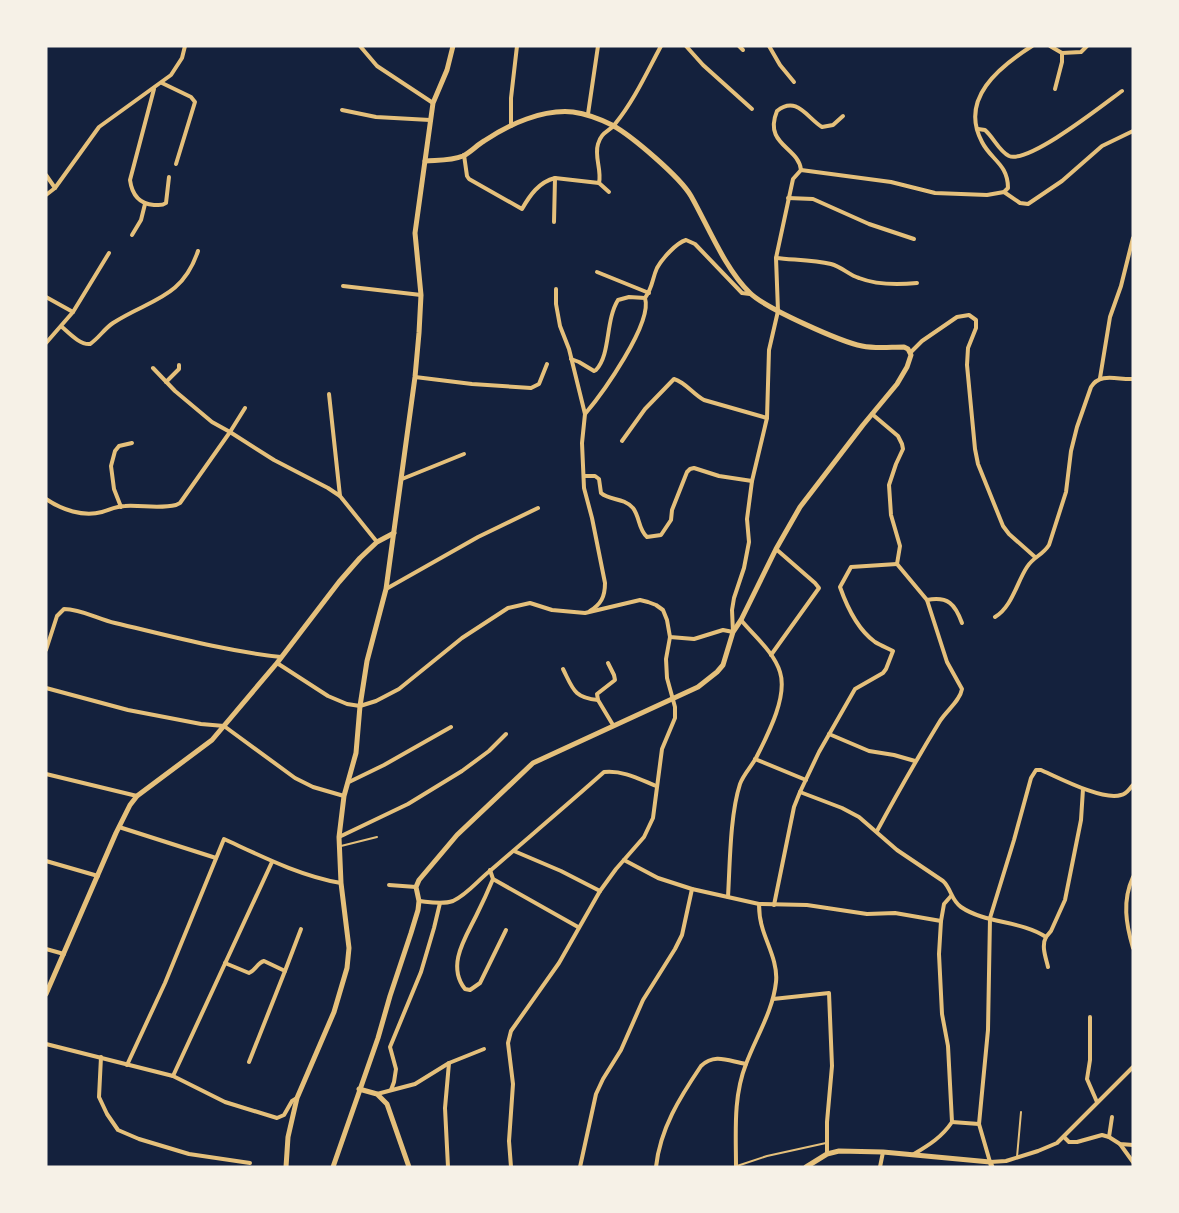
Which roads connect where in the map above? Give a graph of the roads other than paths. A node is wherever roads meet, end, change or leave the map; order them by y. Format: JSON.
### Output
{"nodes":[{"id":1,"x":185,"y":46,"type":"edge"},
{"id":2,"x":360,"y":46,"type":"edge"},
{"id":3,"x":453,"y":46,"type":"edge"},
{"id":4,"x":517,"y":46,"type":"edge"},
{"id":5,"x":598,"y":46,"type":"edge"},
{"id":6,"x":661,"y":46,"type":"edge"},
{"id":7,"x":686,"y":46,"type":"edge"},
{"id":8,"x":739,"y":46,"type":"edge"},
{"id":9,"x":769,"y":46,"type":"edge"},
{"id":10,"x":1050,"y":46,"type":"edge"},
{"id":11,"x":1087,"y":46,"type":"edge"},
{"id":12,"x":1028,"y":47,"type":"edge"},
{"id":13,"x":742,"y":50,"type":"dead end"},
{"id":14,"x":1062,"y":53,"type":"junction"},
{"id":15,"x":794,"y":82,"type":"dead end"},
{"id":16,"x":162,"y":83,"type":"junction"},
{"id":17,"x":154,"y":89,"type":"junction"},
{"id":18,"x":1055,"y":89,"type":"dead end"},
{"id":19,"x":1122,"y":91,"type":"dead end"},
{"id":20,"x":433,"y":103,"type":"junction"},
{"id":21,"x":342,"y":110,"type":"dead end"},
{"id":22,"x":752,"y":110,"type":"dead end"},
{"id":23,"x":588,"y":114,"type":"junction"},
{"id":24,"x":843,"y":116,"type":"dead end"},
{"id":25,"x":430,"y":120,"type":"junction"},
{"id":26,"x":511,"y":126,"type":"junction"},
{"id":27,"x":614,"y":126,"type":"junction"},
{"id":28,"x":978,"y":129,"type":"junction"},
{"id":29,"x":1133,"y":131,"type":"edge"},
{"id":30,"x":464,"y":155,"type":"junction"},
{"id":31,"x":426,"y":161,"type":"junction"},
{"id":32,"x":176,"y":164,"type":"dead end"},
{"id":33,"x":801,"y":170,"type":"junction"},
{"id":34,"x":46,"y":175,"type":"edge"},
{"id":35,"x":169,"y":177,"type":"dead end"},
{"id":36,"x":555,"y":178,"type":"junction"},
{"id":37,"x":599,"y":183,"type":"junction"},
{"id":38,"x":55,"y":188,"type":"junction"},
{"id":39,"x":609,"y":192,"type":"dead end"},
{"id":40,"x":1004,"y":192,"type":"junction"},
{"id":41,"x":46,"y":195,"type":"edge"},
{"id":42,"x":788,"y":198,"type":"junction"},
{"id":43,"x":144,"y":204,"type":"junction"},
{"id":44,"x":554,"y":222,"type":"dead end"},
{"id":45,"x":132,"y":235,"type":"dead end"},
{"id":46,"x":1133,"y":238,"type":"edge"},
{"id":47,"x":914,"y":239,"type":"dead end"},
{"id":48,"x":198,"y":252,"type":"dead end"},
{"id":49,"x":109,"y":253,"type":"dead end"},
{"id":50,"x":776,"y":258,"type":"junction"},
{"id":51,"x":597,"y":272,"type":"dead end"},
{"id":52,"x":918,"y":284,"type":"dead end"},
{"id":53,"x":343,"y":286,"type":"dead end"},
{"id":54,"x":556,"y":288,"type":"dead end"},
{"id":55,"x":649,"y":293,"type":"junction"},
{"id":56,"x":750,"y":294,"type":"junction"},
{"id":57,"x":421,"y":295,"type":"junction"},
{"id":58,"x":46,"y":297,"type":"edge"},
{"id":59,"x":646,"y":298,"type":"junction"},
{"id":60,"x":778,"y":311,"type":"junction"},
{"id":61,"x":73,"y":312,"type":"junction"},
{"id":62,"x":62,"y":327,"type":"junction"},
{"id":63,"x":46,"y":343,"type":"edge"},
{"id":64,"x":911,"y":352,"type":"junction"},
{"id":65,"x":571,"y":359,"type":"junction"},
{"id":66,"x":179,"y":364,"type":"dead end"},
{"id":67,"x":547,"y":364,"type":"dead end"},
{"id":68,"x":153,"y":368,"type":"dead end"},
{"id":69,"x":415,"y":377,"type":"junction"},
{"id":70,"x":1100,"y":378,"type":"junction"},
{"id":71,"x":1133,"y":379,"type":"edge"},
{"id":72,"x":166,"y":382,"type":"junction"},
{"id":73,"x":329,"y":394,"type":"dead end"},
{"id":74,"x":245,"y":408,"type":"dead end"},
{"id":75,"x":585,"y":414,"type":"junction"},
{"id":76,"x":872,"y":414,"type":"junction"},
{"id":77,"x":767,"y":418,"type":"junction"},
{"id":78,"x":230,"y":432,"type":"junction"},
{"id":79,"x":622,"y":441,"type":"dead end"},
{"id":80,"x":132,"y":443,"type":"dead end"},
{"id":81,"x":464,"y":454,"type":"dead end"},
{"id":82,"x":584,"y":476,"type":"junction"},
{"id":83,"x":402,"y":479,"type":"junction"},
{"id":84,"x":752,"y":481,"type":"junction"},
{"id":85,"x":340,"y":496,"type":"junction"},
{"id":86,"x":46,"y":499,"type":"edge"},
{"id":87,"x":121,"y":507,"type":"junction"},
{"id":88,"x":538,"y":508,"type":"dead end"},
{"id":89,"x":394,"y":534,"type":"junction"},
{"id":90,"x":377,"y":542,"type":"junction"},
{"id":91,"x":776,"y":549,"type":"junction"},
{"id":92,"x":1035,"y":557,"type":"junction"},
{"id":93,"x":897,"y":564,"type":"junction"},
{"id":94,"x":386,"y":590,"type":"junction"},
{"id":95,"x":927,"y":600,"type":"junction"},
{"id":96,"x":585,"y":613,"type":"junction"},
{"id":97,"x":995,"y":617,"type":"dead end"},
{"id":98,"x":741,"y":620,"type":"junction"},
{"id":99,"x":962,"y":623,"type":"dead end"},
{"id":100,"x":733,"y":632,"type":"junction"},
{"id":101,"x":670,"y":637,"type":"junction"},
{"id":102,"x":46,"y":650,"type":"edge"},
{"id":103,"x":771,"y":655,"type":"junction"},
{"id":104,"x":281,"y":657,"type":"junction"},
{"id":105,"x":277,"y":663,"type":"junction"},
{"id":106,"x":608,"y":663,"type":"dead end"},
{"id":107,"x":563,"y":669,"type":"dead end"},
{"id":108,"x":46,"y":688,"type":"edge"},
{"id":109,"x":672,"y":699,"type":"junction"},
{"id":110,"x":598,"y":700,"type":"junction"},
{"id":111,"x":360,"y":706,"type":"junction"},
{"id":112,"x":613,"y":725,"type":"junction"},
{"id":113,"x":224,"y":726,"type":"junction"},
{"id":114,"x":451,"y":727,"type":"dead end"},
{"id":115,"x":506,"y":734,"type":"dead end"},
{"id":116,"x":829,"y":734,"type":"junction"},
{"id":117,"x":755,"y":759,"type":"junction"},
{"id":118,"x":915,"y":761,"type":"junction"},
{"id":119,"x":46,"y":774,"type":"edge"},
{"id":120,"x":806,"y":780,"type":"junction"},
{"id":121,"x":349,"y":782,"type":"junction"},
{"id":122,"x":1133,"y":785,"type":"edge"},
{"id":123,"x":656,"y":786,"type":"junction"},
{"id":124,"x":1083,"y":788,"type":"junction"},
{"id":125,"x":800,"y":792,"type":"junction"},
{"id":126,"x":137,"y":796,"type":"junction"},
{"id":127,"x":344,"y":796,"type":"junction"},
{"id":128,"x":119,"y":827,"type":"junction"},
{"id":129,"x":877,"y":831,"type":"junction"},
{"id":130,"x":339,"y":837,"type":"junction"},
{"id":131,"x":377,"y":838,"type":"dead end"},
{"id":132,"x":338,"y":846,"type":"junction"},
{"id":133,"x":514,"y":851,"type":"junction"},
{"id":134,"x":216,"y":858,"type":"junction"},
{"id":135,"x":624,"y":860,"type":"junction"},
{"id":136,"x":46,"y":861,"type":"edge"},
{"id":137,"x":272,"y":862,"type":"junction"},
{"id":138,"x":490,"y":870,"type":"junction"},
{"id":139,"x":98,"y":876,"type":"junction"},
{"id":140,"x":1133,"y":877,"type":"edge"},
{"id":141,"x":493,"y":879,"type":"junction"},
{"id":142,"x":341,"y":883,"type":"junction"},
{"id":143,"x":389,"y":885,"type":"dead end"},
{"id":144,"x":416,"y":887,"type":"junction"},
{"id":145,"x":692,"y":889,"type":"junction"},
{"id":146,"x":600,"y":891,"type":"junction"},
{"id":147,"x":951,"y":896,"type":"junction"},
{"id":148,"x":728,"y":897,"type":"junction"},
{"id":149,"x":419,"y":900,"type":"junction"},
{"id":150,"x":440,"y":903,"type":"junction"},
{"id":151,"x":759,"y":904,"type":"junction"},
{"id":152,"x":774,"y":905,"type":"junction"},
{"id":153,"x":990,"y":920,"type":"junction"},
{"id":154,"x":941,"y":921,"type":"junction"},
{"id":155,"x":578,"y":927,"type":"junction"},
{"id":156,"x":301,"y":928,"type":"dead end"},
{"id":157,"x":506,"y":930,"type":"dead end"},
{"id":158,"x":1046,"y":936,"type":"junction"},
{"id":159,"x":1133,"y":948,"type":"edge"},
{"id":160,"x":46,"y":949,"type":"edge"},
{"id":161,"x":64,"y":954,"type":"junction"},
{"id":162,"x":225,"y":963,"type":"junction"},
{"id":163,"x":1048,"y":968,"type":"dead end"},
{"id":164,"x":285,"y":972,"type":"junction"},
{"id":165,"x":46,"y":994,"type":"edge"},
{"id":166,"x":773,"y":999,"type":"junction"},
{"id":167,"x":1090,"y":1016,"type":"dead end"},
{"id":168,"x":46,"y":1044,"type":"edge"},
{"id":169,"x":484,"y":1048,"type":"dead end"},
{"id":170,"x":101,"y":1057,"type":"junction"},
{"id":171,"x":249,"y":1062,"type":"dead end"},
{"id":172,"x":449,"y":1062,"type":"junction"},
{"id":173,"x":127,"y":1064,"type":"junction"},
{"id":174,"x":746,"y":1064,"type":"junction"},
{"id":175,"x":1133,"y":1067,"type":"edge"},
{"id":176,"x":173,"y":1076,"type":"junction"},
{"id":177,"x":359,"y":1089,"type":"junction"},
{"id":178,"x":390,"y":1090,"type":"junction"},
{"id":179,"x":377,"y":1094,"type":"junction"},
{"id":180,"x":297,"y":1098,"type":"junction"},
{"id":181,"x":1097,"y":1102,"type":"junction"},
{"id":182,"x":1021,"y":1112,"type":"dead end"},
{"id":183,"x":1112,"y":1117,"type":"dead end"},
{"id":184,"x":952,"y":1122,"type":"junction"},
{"id":185,"x":979,"y":1124,"type":"junction"},
{"id":186,"x":1064,"y":1137,"type":"junction"},
{"id":187,"x":1109,"y":1137,"type":"junction"},
{"id":188,"x":826,"y":1143,"type":"junction"},
{"id":189,"x":1120,"y":1144,"type":"junction"},
{"id":190,"x":1133,"y":1145,"type":"edge"},
{"id":191,"x":883,"y":1152,"type":"junction"},
{"id":192,"x":827,"y":1154,"type":"junction"},
{"id":193,"x":913,"y":1155,"type":"junction"},
{"id":194,"x":1017,"y":1157,"type":"junction"},
{"id":195,"x":1133,"y":1162,"type":"edge"},
{"id":196,"x":250,"y":1163,"type":"dead end"},
{"id":197,"x":991,"y":1164,"type":"edge"},
{"id":198,"x":286,"y":1167,"type":"edge"},
{"id":199,"x":333,"y":1167,"type":"edge"},
{"id":200,"x":410,"y":1167,"type":"edge"},
{"id":201,"x":448,"y":1167,"type":"edge"},
{"id":202,"x":511,"y":1167,"type":"edge"},
{"id":203,"x":580,"y":1167,"type":"edge"},
{"id":204,"x":656,"y":1167,"type":"edge"},
{"id":205,"x":736,"y":1167,"type":"edge"},
{"id":206,"x":806,"y":1167,"type":"edge"},
{"id":207,"x":880,"y":1167,"type":"edge"}],
"edges":[{"from":1,"to":16,"type":"street"},
{"from":2,"to":20,"type":"street"},
{"from":3,"to":20,"type":"street"},
{"from":4,"to":26,"type":"street"},
{"from":5,"to":23,"type":"street"},
{"from":6,"to":27,"type":"street"},
{"from":7,"to":22,"type":"street"},
{"from":8,"to":13,"type":"street"},
{"from":9,"to":15,"type":"street"},
{"from":10,"to":14,"type":"street"},
{"from":11,"to":14,"type":"street"},
{"from":12,"to":28,"type":"street"},
{"from":14,"to":18,"type":"street"},
{"from":16,"to":17,"type":"street"},
{"from":16,"to":32,"type":"street"},
{"from":17,"to":38,"type":"street"},
{"from":17,"to":43,"type":"street"},
{"from":19,"to":28,"type":"street"},
{"from":20,"to":25,"type":"street"},
{"from":21,"to":25,"type":"street"},
{"from":23,"to":26,"type":"street"},
{"from":23,"to":27,"type":"street"},
{"from":24,"to":33,"type":"street"},
{"from":25,"to":31,"type":"street"},
{"from":26,"to":30,"type":"street"},
{"from":27,"to":37,"type":"street"},
{"from":27,"to":56,"type":"street"},
{"from":28,"to":40,"type":"street"},
{"from":29,"to":40,"type":"street"},
{"from":30,"to":31,"type":"street"},
{"from":30,"to":36,"type":"street"},
{"from":31,"to":57,"type":"street"},
{"from":33,"to":40,"type":"street"},
{"from":33,"to":42,"type":"street"},
{"from":34,"to":38,"type":"street"},
{"from":35,"to":43,"type":"street"},
{"from":36,"to":37,"type":"street"},
{"from":36,"to":44,"type":"street"},
{"from":37,"to":39,"type":"street"},
{"from":38,"to":41,"type":"street"},
{"from":42,"to":47,"type":"street"},
{"from":42,"to":50,"type":"street"},
{"from":43,"to":45,"type":"street"},
{"from":46,"to":70,"type":"street"},
{"from":48,"to":62,"type":"street"},
{"from":49,"to":61,"type":"street"},
{"from":50,"to":52,"type":"street"},
{"from":50,"to":60,"type":"street"},
{"from":51,"to":55,"type":"street"},
{"from":53,"to":57,"type":"street"},
{"from":54,"to":65,"type":"street"},
{"from":55,"to":56,"type":"street"},
{"from":55,"to":59,"type":"street"},
{"from":56,"to":60,"type":"street"},
{"from":57,"to":69,"type":"street"},
{"from":58,"to":61,"type":"street"},
{"from":59,"to":65,"type":"street"},
{"from":59,"to":75,"type":"street"},
{"from":60,"to":64,"type":"street"},
{"from":60,"to":77,"type":"street"},
{"from":61,"to":62,"type":"street"},
{"from":62,"to":63,"type":"street"},
{"from":64,"to":76,"type":"street"},
{"from":64,"to":92,"type":"street"},
{"from":65,"to":75,"type":"street"},
{"from":66,"to":72,"type":"street"},
{"from":67,"to":69,"type":"street"},
{"from":68,"to":72,"type":"street"},
{"from":69,"to":83,"type":"street"},
{"from":70,"to":71,"type":"street"},
{"from":70,"to":92,"type":"street"},
{"from":72,"to":78,"type":"street"},
{"from":73,"to":85,"type":"street"},
{"from":74,"to":78,"type":"street"},
{"from":75,"to":82,"type":"street"},
{"from":76,"to":91,"type":"street"},
{"from":76,"to":93,"type":"street"},
{"from":77,"to":79,"type":"street"},
{"from":77,"to":84,"type":"street"},
{"from":78,"to":85,"type":"street"},
{"from":78,"to":87,"type":"street"},
{"from":80,"to":87,"type":"street"},
{"from":81,"to":83,"type":"street"},
{"from":82,"to":84,"type":"street"},
{"from":82,"to":96,"type":"street"},
{"from":83,"to":89,"type":"street"},
{"from":84,"to":100,"type":"street"},
{"from":85,"to":90,"type":"street"},
{"from":86,"to":87,"type":"street"},
{"from":88,"to":94,"type":"street"},
{"from":89,"to":90,"type":"street"},
{"from":89,"to":94,"type":"street"},
{"from":90,"to":104,"type":"street"},
{"from":91,"to":98,"type":"street"},
{"from":91,"to":103,"type":"street"},
{"from":92,"to":97,"type":"street"},
{"from":93,"to":95,"type":"street"},
{"from":93,"to":116,"type":"street"},
{"from":94,"to":111,"type":"street"},
{"from":95,"to":99,"type":"street"},
{"from":95,"to":118,"type":"street"},
{"from":96,"to":101,"type":"street"},
{"from":96,"to":111,"type":"street"},
{"from":98,"to":100,"type":"street"},
{"from":98,"to":103,"type":"street"},
{"from":100,"to":101,"type":"street"},
{"from":100,"to":109,"type":"street"},
{"from":101,"to":109,"type":"street"},
{"from":102,"to":104,"type":"street"},
{"from":103,"to":117,"type":"street"},
{"from":104,"to":105,"type":"street"},
{"from":105,"to":111,"type":"street"},
{"from":105,"to":113,"type":"street"},
{"from":106,"to":110,"type":"street"},
{"from":107,"to":110,"type":"street"},
{"from":108,"to":113,"type":"street"},
{"from":109,"to":112,"type":"street"},
{"from":109,"to":123,"type":"street"},
{"from":110,"to":112,"type":"street"},
{"from":111,"to":121,"type":"street"},
{"from":112,"to":144,"type":"street"},
{"from":113,"to":126,"type":"street"},
{"from":113,"to":127,"type":"street"},
{"from":114,"to":121,"type":"street"},
{"from":115,"to":130,"type":"street"},
{"from":116,"to":118,"type":"street"},
{"from":116,"to":120,"type":"street"},
{"from":117,"to":120,"type":"street"},
{"from":117,"to":148,"type":"street"},
{"from":118,"to":129,"type":"street"},
{"from":119,"to":126,"type":"street"},
{"from":120,"to":125,"type":"street"},
{"from":121,"to":127,"type":"street"},
{"from":122,"to":124,"type":"street"},
{"from":123,"to":133,"type":"street"},
{"from":123,"to":135,"type":"street"},
{"from":124,"to":153,"type":"street"},
{"from":124,"to":158,"type":"street"},
{"from":125,"to":129,"type":"street"},
{"from":125,"to":152,"type":"street"},
{"from":126,"to":128,"type":"street"},
{"from":127,"to":130,"type":"street"},
{"from":128,"to":134,"type":"street"},
{"from":128,"to":139,"type":"street"},
{"from":129,"to":147,"type":"street"},
{"from":130,"to":132,"type":"street"},
{"from":131,"to":132,"type":"lane"},
{"from":132,"to":142,"type":"street"},
{"from":133,"to":138,"type":"street"},
{"from":133,"to":146,"type":"street"},
{"from":134,"to":137,"type":"street"},
{"from":134,"to":173,"type":"street"},
{"from":135,"to":145,"type":"street"},
{"from":135,"to":146,"type":"street"},
{"from":136,"to":139,"type":"street"},
{"from":137,"to":142,"type":"street"},
{"from":137,"to":162,"type":"street"},
{"from":138,"to":141,"type":"street"},
{"from":138,"to":150,"type":"street"},
{"from":139,"to":161,"type":"street"},
{"from":140,"to":159,"type":"street"},
{"from":141,"to":155,"type":"street"},
{"from":141,"to":157,"type":"street"},
{"from":142,"to":180,"type":"street"},
{"from":143,"to":144,"type":"street"},
{"from":144,"to":149,"type":"street"},
{"from":145,"to":148,"type":"street"},
{"from":145,"to":203,"type":"street"},
{"from":146,"to":155,"type":"street"},
{"from":147,"to":153,"type":"street"},
{"from":147,"to":154,"type":"street"},
{"from":148,"to":151,"type":"street"},
{"from":149,"to":150,"type":"street"},
{"from":149,"to":177,"type":"street"},
{"from":150,"to":178,"type":"street"},
{"from":151,"to":152,"type":"street"},
{"from":151,"to":166,"type":"street"},
{"from":152,"to":154,"type":"street"},
{"from":153,"to":158,"type":"street"},
{"from":153,"to":185,"type":"street"},
{"from":154,"to":184,"type":"street"},
{"from":155,"to":202,"type":"street"},
{"from":156,"to":164,"type":"street"},
{"from":158,"to":163,"type":"street"},
{"from":160,"to":161,"type":"street"},
{"from":161,"to":165,"type":"street"},
{"from":162,"to":164,"type":"street"},
{"from":162,"to":176,"type":"street"},
{"from":164,"to":171,"type":"street"},
{"from":166,"to":174,"type":"street"},
{"from":166,"to":188,"type":"street"},
{"from":167,"to":181,"type":"street"},
{"from":168,"to":170,"type":"street"},
{"from":169,"to":172,"type":"street"},
{"from":170,"to":173,"type":"street"},
{"from":170,"to":196,"type":"street"},
{"from":172,"to":178,"type":"street"},
{"from":172,"to":201,"type":"street"},
{"from":173,"to":176,"type":"street"},
{"from":174,"to":204,"type":"street"},
{"from":174,"to":205,"type":"street"},
{"from":175,"to":181,"type":"street"},
{"from":176,"to":180,"type":"street"},
{"from":177,"to":179,"type":"street"},
{"from":177,"to":199,"type":"street"},
{"from":178,"to":179,"type":"street"},
{"from":179,"to":200,"type":"street"},
{"from":180,"to":198,"type":"street"},
{"from":181,"to":186,"type":"street"},
{"from":182,"to":194,"type":"lane"},
{"from":183,"to":187,"type":"street"},
{"from":184,"to":185,"type":"street"},
{"from":184,"to":193,"type":"street"},
{"from":185,"to":197,"type":"street"},
{"from":186,"to":187,"type":"street"},
{"from":186,"to":194,"type":"street"},
{"from":187,"to":189,"type":"street"},
{"from":188,"to":192,"type":"street"},
{"from":188,"to":205,"type":"lane"},
{"from":189,"to":190,"type":"street"},
{"from":189,"to":195,"type":"street"},
{"from":191,"to":192,"type":"street"},
{"from":191,"to":193,"type":"street"},
{"from":191,"to":207,"type":"street"},
{"from":192,"to":206,"type":"street"},
{"from":193,"to":197,"type":"street"},
{"from":194,"to":197,"type":"street"}]}
